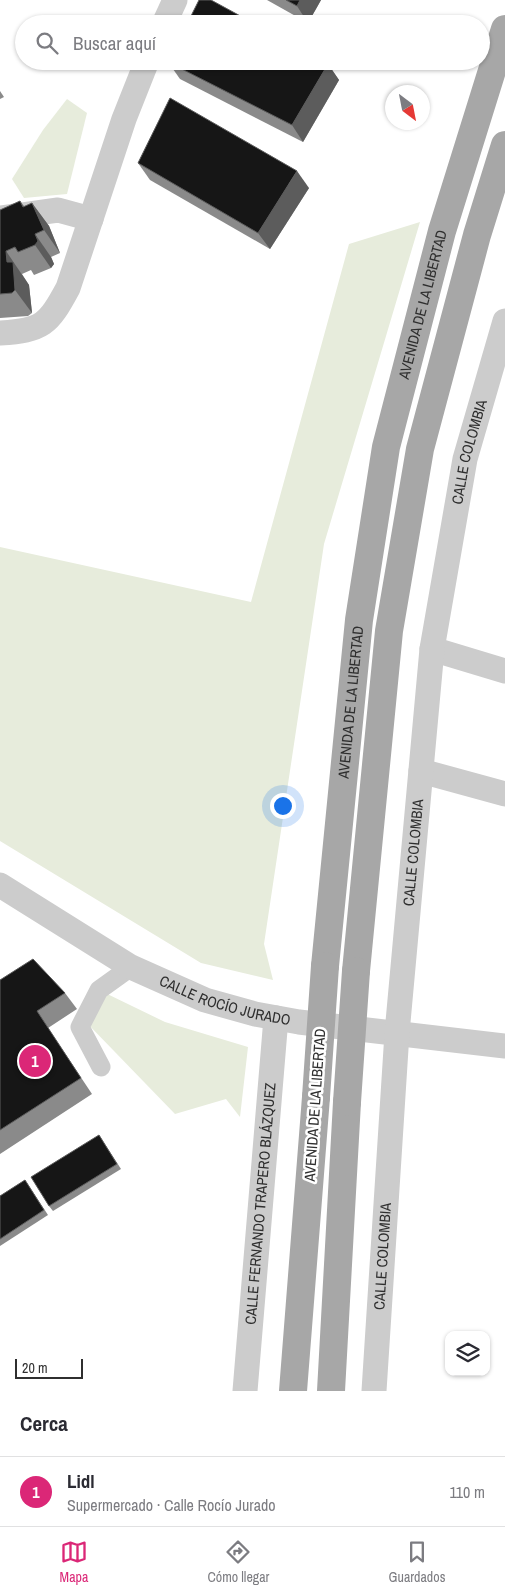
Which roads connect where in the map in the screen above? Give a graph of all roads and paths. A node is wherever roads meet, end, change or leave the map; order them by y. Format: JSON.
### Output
{"nodes":[{"id":1,"x":175,"y":0,"type":"edge"},
{"id":2,"x":168,"y":15,"type":"edge"},
{"id":3,"x":505,"y":29,"type":"edge"},
{"id":4,"x":143,"y":70,"type":"edge"},
{"id":5,"x":505,"y":145,"type":"edge"},
{"id":6,"x":0,"y":218,"type":"edge"},
{"id":7,"x":91,"y":219,"type":"junction"},
{"id":8,"x":505,"y":321,"type":"edge"},
{"id":9,"x":0,"y":333,"type":"edge"},
{"id":10,"x":432,"y":649,"type":"junction"},
{"id":11,"x":505,"y":671,"type":"edge"},
{"id":12,"x":421,"y":771,"type":"junction"},
{"id":13,"x":505,"y":794,"type":"edge"},
{"id":14,"x":0,"y":885,"type":"edge"},
{"id":15,"x":131,"y":967,"type":"junction"},
{"id":16,"x":276,"y":1018,"type":"junction"},
{"id":17,"x":397,"y":1034,"type":"junction"},
{"id":18,"x":505,"y":1046,"type":"edge"},
{"id":19,"x":101,"y":1067,"type":"dead end"},
{"id":20,"x":245,"y":1391,"type":"edge"},
{"id":21,"x":293,"y":1391,"type":"edge"},
{"id":22,"x":331,"y":1391,"type":"edge"},
{"id":23,"x":374,"y":1391,"type":"edge"}],
"edges":[{"from":1,"to":2,"type":"street"},
{"from":3,"to":21,"type":"main road","name":"AVENIDA DE LA LIBERTAD","bridge":true},
{"from":4,"to":7,"type":"street"},
{"from":5,"to":22,"type":"main road","name":"AVENIDA DE LA LIBERTAD","bridge":true},
{"from":6,"to":7,"type":"street"},
{"from":7,"to":9,"type":"street"},
{"from":8,"to":10,"type":"street","name":"CALLE COLOMBIA"},
{"from":10,"to":11,"type":"street"},
{"from":10,"to":12,"type":"street","name":"CALLE COLOMBIA"},
{"from":12,"to":13,"type":"street"},
{"from":12,"to":17,"type":"street","name":"CALLE COLOMBIA"},
{"from":14,"to":15,"type":"street","name":"CALLE ROCÍO JURADO"},
{"from":15,"to":16,"type":"street","name":"CALLE ROCÍO JURADO"},
{"from":15,"to":19,"type":"street"},
{"from":16,"to":17,"type":"street","name":"CALLE ROCÍO JURADO"},
{"from":16,"to":20,"type":"street","name":"CALLE FERNANDO TRAPERO BLÁZQUEZ"},
{"from":17,"to":18,"type":"street","name":"CALLE ROCÍO JURADO"},
{"from":17,"to":23,"type":"street","name":"CALLE COLOMBIA"}]}
